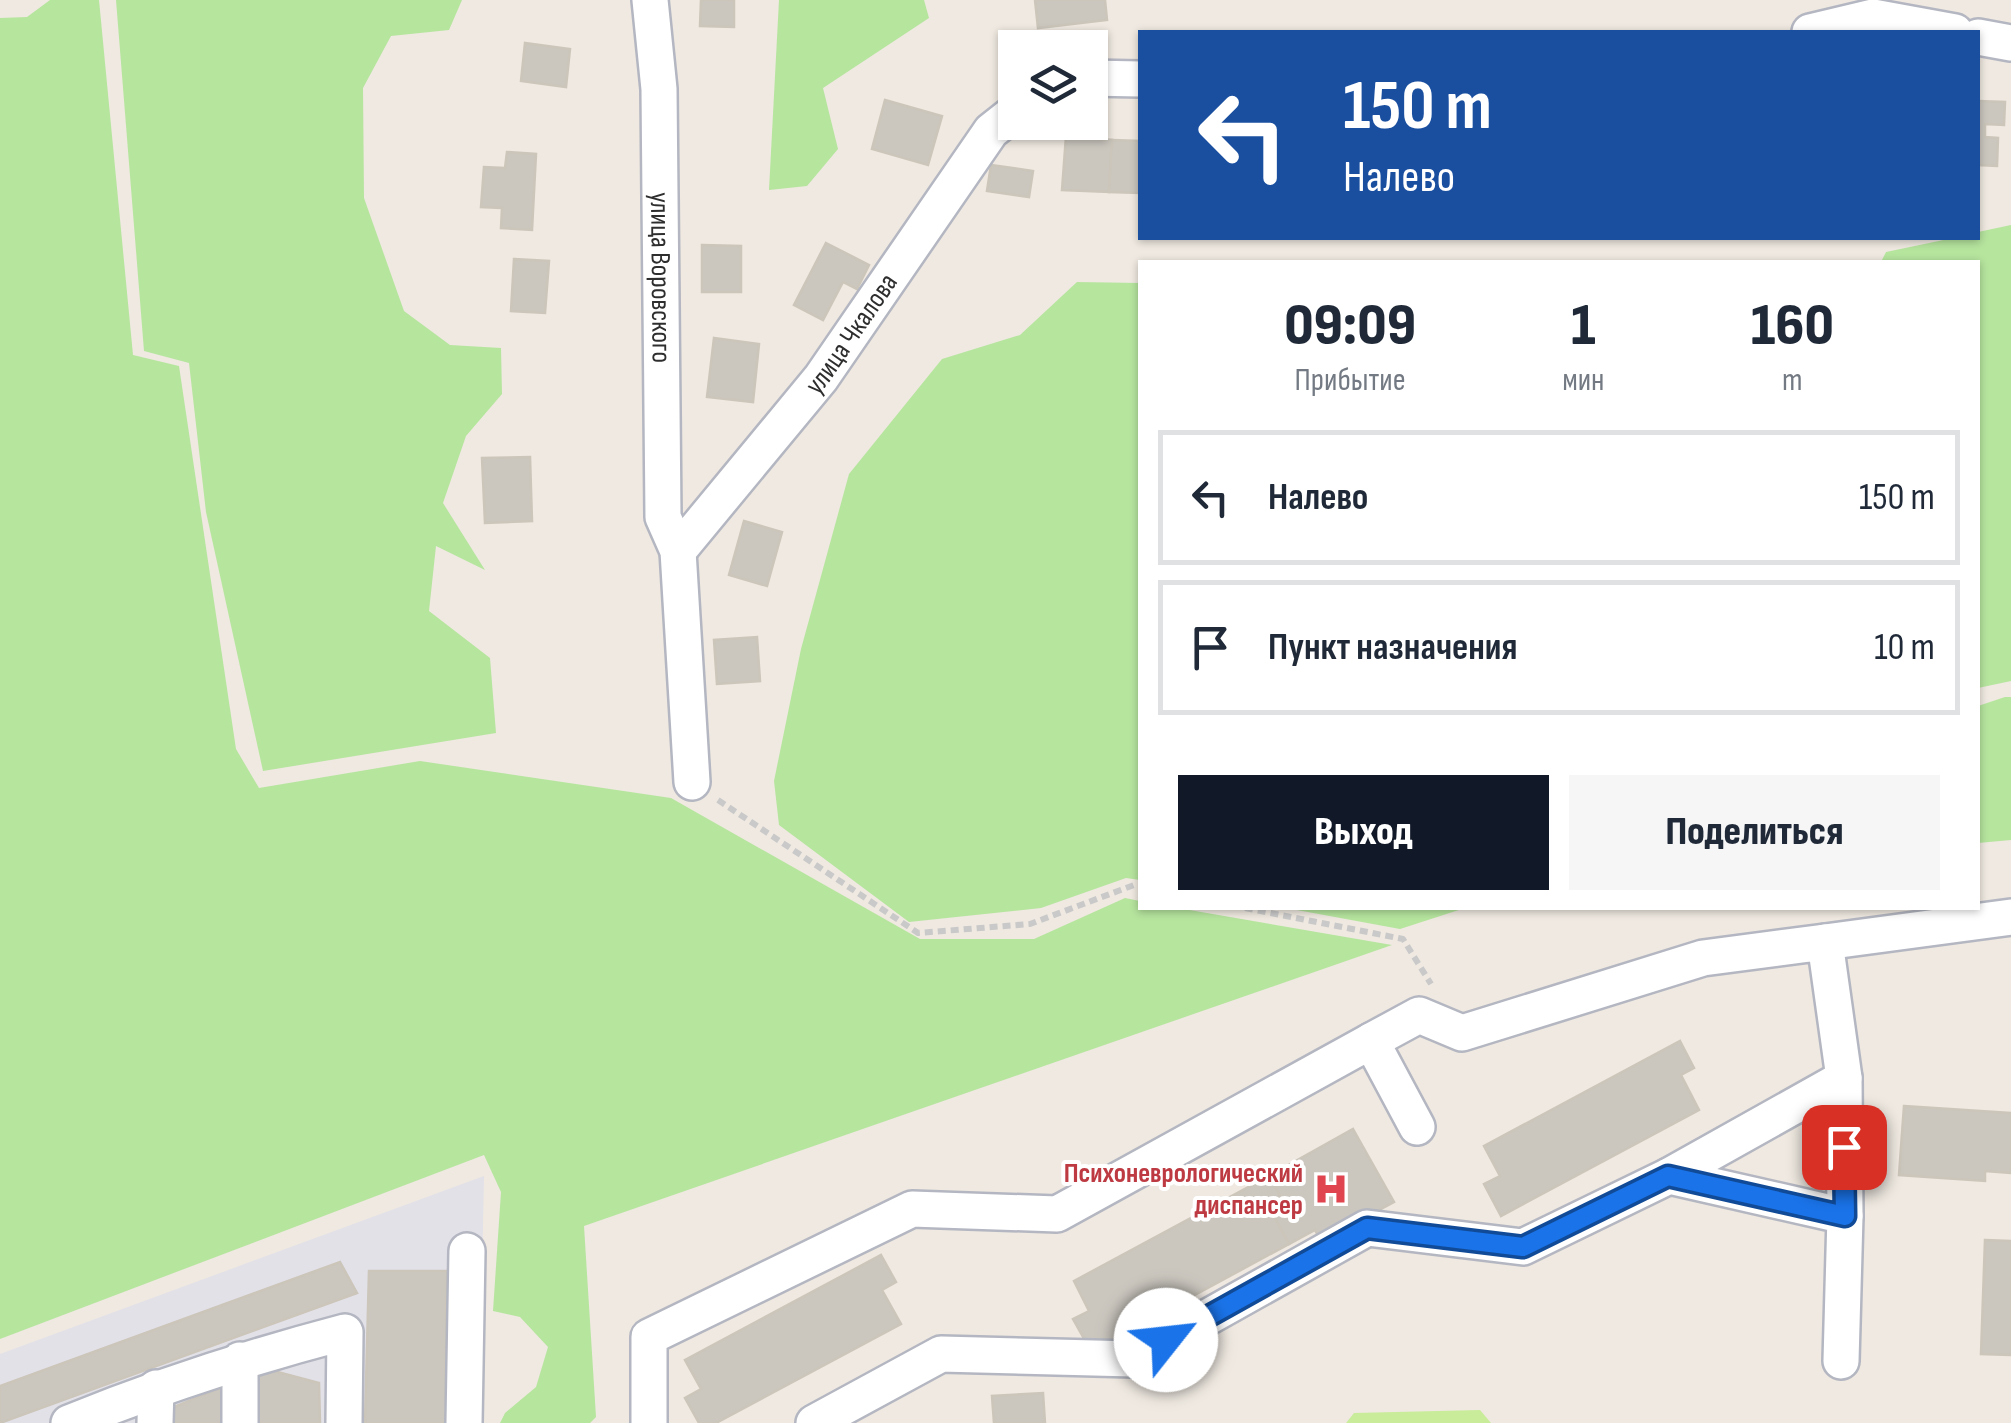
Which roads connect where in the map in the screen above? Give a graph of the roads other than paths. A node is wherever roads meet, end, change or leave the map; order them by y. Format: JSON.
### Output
{"nodes":[{"id":1,"x":650,"y":0,"type":"edge"},
{"id":2,"x":1874,"y":9,"type":"edge"},
{"id":3,"x":1816,"y":30,"type":"edge"},
{"id":4,"x":1948,"y":30,"type":"edge"},
{"id":5,"x":1980,"y":37,"type":"edge"},
{"id":6,"x":2011,"y":43,"type":"edge"},
{"id":7,"x":1108,"y":79,"type":"edge"},
{"id":8,"x":1138,"y":80,"type":"edge"},
{"id":9,"x":998,"y":125,"type":"edge"},
{"id":10,"x":678,"y":551,"type":"junction"},
{"id":11,"x":692,"y":782,"type":"road end"},
{"id":12,"x":2011,"y":917,"type":"edge"},
{"id":13,"x":1825,"y":942,"type":"junction"},
{"id":14,"x":1371,"y":1042,"type":"junction"},
{"id":15,"x":1844,"y":1078,"type":"junction"},
{"id":16,"x":1417,"y":1126,"type":"dead end"},
{"id":17,"x":1668,"y":1176,"type":"junction"},
{"id":18,"x":1845,"y":1216,"type":"junction"},
{"id":19,"x":467,"y":1251,"type":"dead end"},
{"id":20,"x":240,"y":1360,"type":"junction"},
{"id":21,"x":1840,"y":1362,"type":"dead end"},
{"id":22,"x":156,"y":1388,"type":"junction"},
{"id":23,"x":69,"y":1423,"type":"edge"},
{"id":24,"x":155,"y":1423,"type":"edge"},
{"id":25,"x":240,"y":1423,"type":"edge"},
{"id":26,"x":344,"y":1423,"type":"edge"},
{"id":27,"x":464,"y":1423,"type":"edge"},
{"id":28,"x":649,"y":1423,"type":"edge"},
{"id":29,"x":814,"y":1423,"type":"edge"}],
"edges":[{"from":1,"to":10,"type":"street","name":"улица Воровского"},
{"from":2,"to":3,"type":"street"},
{"from":2,"to":4,"type":"street"},
{"from":5,"to":6,"type":"street"},
{"from":7,"to":8,"type":"street"},
{"from":9,"to":10,"type":"street","name":"улица Чкалова"},
{"from":10,"to":11,"type":"street","name":"улица Воровского"},
{"from":12,"to":13,"type":"street"},
{"from":13,"to":14,"type":"street"},
{"from":13,"to":15,"type":"street"},
{"from":14,"to":16,"type":"street"},
{"from":14,"to":28,"type":"street"},
{"from":15,"to":17,"type":"street"},
{"from":15,"to":18,"type":"street"},
{"from":17,"to":18,"type":"street"},
{"from":17,"to":29,"type":"street"},
{"from":18,"to":21,"type":"street"},
{"from":19,"to":27,"type":"street"},
{"from":20,"to":22,"type":"street"},
{"from":20,"to":25,"type":"street"},
{"from":20,"to":26,"type":"street"},
{"from":22,"to":23,"type":"street"},
{"from":22,"to":24,"type":"street"}]}
